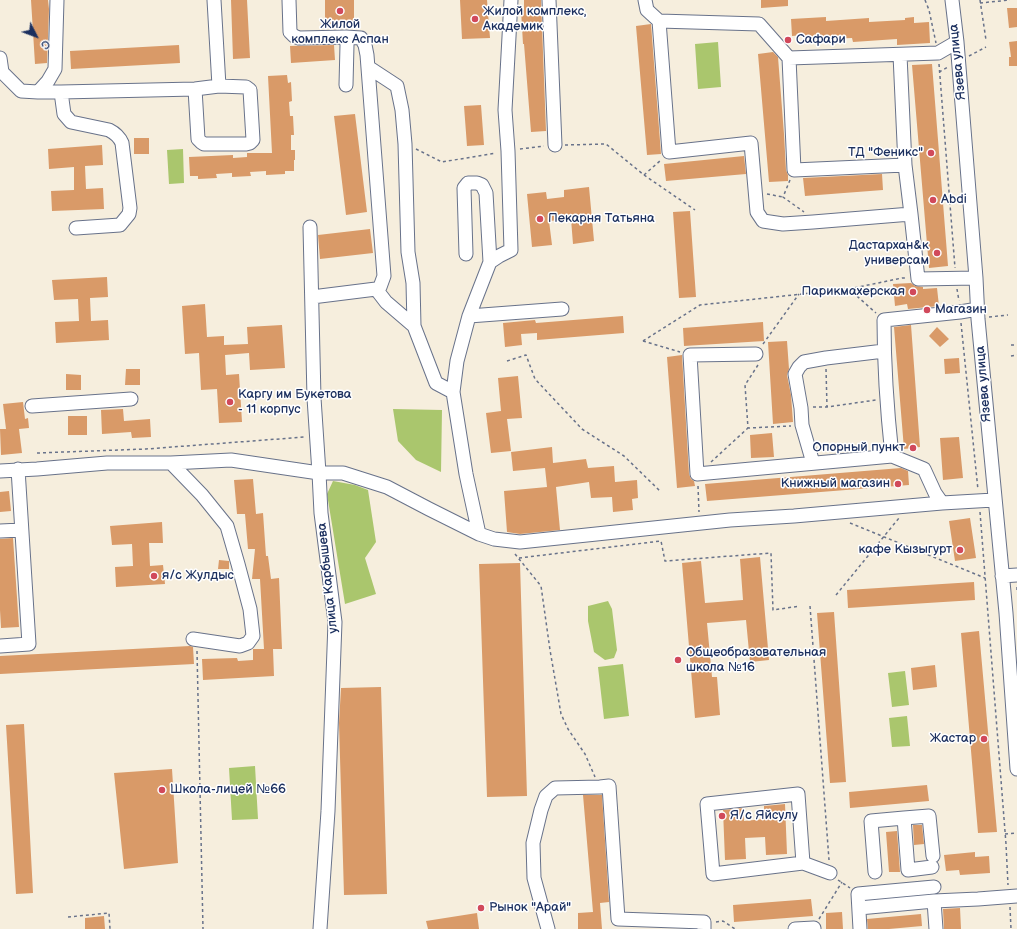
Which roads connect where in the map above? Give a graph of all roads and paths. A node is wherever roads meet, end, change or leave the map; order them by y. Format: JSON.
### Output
{"nodes":[{"id":1,"x":57,"y":0,"type":"edge"},
{"id":2,"x":214,"y":0,"type":"edge"},
{"id":3,"x":289,"y":0,"type":"edge"},
{"id":4,"x":511,"y":0,"type":"edge"},
{"id":5,"x":549,"y":0,"type":"edge"},
{"id":6,"x":645,"y":0,"type":"edge"},
{"id":7,"x":925,"y":0,"type":"edge"},
{"id":8,"x":942,"y":0,"type":"edge"},
{"id":9,"x":952,"y":0,"type":"edge"},
{"id":10,"x":961,"y":0,"type":"edge"},
{"id":11,"x":980,"y":0,"type":"edge"},
{"id":12,"x":1010,"y":0,"type":"edge"},
{"id":13,"x":980,"y":3,"type":"junction"},
{"id":14,"x":659,"y":21,"type":"junction"},
{"id":15,"x":954,"y":22,"type":"junction"},
{"id":16,"x":346,"y":37,"type":"junction"},
{"id":17,"x":986,"y":40,"type":"dead end"},
{"id":18,"x":957,"y":42,"type":"junction"},
{"id":19,"x":938,"y":53,"type":"junction"},
{"id":20,"x":900,"y":55,"type":"junction"},
{"id":21,"x":0,"y":58,"type":"edge"},
{"id":22,"x":789,"y":58,"type":"junction"},
{"id":23,"x":368,"y":67,"type":"junction"},
{"id":24,"x":1,"y":72,"type":"edge"},
{"id":25,"x":346,"y":85,"type":"dead end"},
{"id":26,"x":219,"y":86,"type":"junction"},
{"id":27,"x":195,"y":89,"type":"junction"},
{"id":28,"x":38,"y":92,"type":"junction"},
{"id":29,"x":61,"y":92,"type":"junction"},
{"id":30,"x":405,"y":144,"type":"junction"},
{"id":31,"x":555,"y":145,"type":"junction"},
{"id":32,"x":508,"y":151,"type":"junction"},
{"id":33,"x":669,"y":152,"type":"junction"},
{"id":34,"x":905,"y":165,"type":"junction"},
{"id":35,"x":794,"y":170,"type":"junction"},
{"id":36,"x":644,"y":175,"type":"junction"},
{"id":37,"x":755,"y":192,"type":"junction"},
{"id":38,"x":783,"y":197,"type":"junction"},
{"id":39,"x":695,"y":210,"type":"dead end"},
{"id":40,"x":912,"y":214,"type":"junction"},
{"id":41,"x":818,"y":222,"type":"junction"},
{"id":42,"x":310,"y":227,"type":"dead end"},
{"id":43,"x":76,"y":228,"type":"dead end"},
{"id":44,"x":466,"y":254,"type":"dead end"},
{"id":45,"x":490,"y":262,"type":"junction"},
{"id":46,"x":976,"y":278,"type":"junction"},
{"id":47,"x":918,"y":279,"type":"junction"},
{"id":48,"x":956,"y":279,"type":"junction"},
{"id":49,"x":376,"y":289,"type":"junction"},
{"id":50,"x":849,"y":289,"type":"junction"},
{"id":51,"x":799,"y":294,"type":"junction"},
{"id":52,"x":312,"y":297,"type":"junction"},
{"id":53,"x":562,"y":309,"type":"dead end"},
{"id":54,"x":978,"y":309,"type":"junction"},
{"id":55,"x":960,"y":312,"type":"junction"},
{"id":56,"x":470,"y":316,"type":"junction"},
{"id":57,"x":884,"y":320,"type":"junction"},
{"id":58,"x":414,"y":326,"type":"junction"},
{"id":59,"x":1011,"y":345,"type":"dead end"},
{"id":60,"x":1017,"y":345,"type":"edge"},
{"id":61,"x":884,"y":351,"type":"junction"},
{"id":62,"x":756,"y":354,"type":"junction"},
{"id":63,"x":690,"y":355,"type":"junction"},
{"id":64,"x":1017,"y":355,"type":"edge"},
{"id":65,"x":1011,"y":356,"type":"dead end"},
{"id":66,"x":826,"y":358,"type":"junction"},
{"id":67,"x":507,"y":361,"type":"dead end"},
{"id":68,"x":454,"y":392,"type":"junction"},
{"id":69,"x":131,"y":399,"type":"dead end"},
{"id":70,"x":886,"y":399,"type":"junction"},
{"id":71,"x":32,"y":406,"type":"dead end"},
{"id":72,"x":827,"y":407,"type":"junction"},
{"id":73,"x":801,"y":408,"type":"junction"},
{"id":74,"x":802,"y":426,"type":"junction"},
{"id":75,"x":748,"y":428,"type":"junction"},
{"id":76,"x":316,"y":436,"type":"junction"},
{"id":77,"x":37,"y":453,"type":"dead end"},
{"id":78,"x":892,"y":456,"type":"junction"},
{"id":79,"x":171,"y":463,"type":"junction"},
{"id":80,"x":813,"y":463,"type":"junction"},
{"id":81,"x":18,"y":469,"type":"junction"},
{"id":82,"x":0,"y":471,"type":"edge"},
{"id":83,"x":319,"y":474,"type":"junction"},
{"id":84,"x":697,"y":474,"type":"junction"},
{"id":85,"x":661,"y":492,"type":"dead end"},
{"id":86,"x":994,"y":500,"type":"junction"},
{"id":87,"x":979,"y":501,"type":"junction"},
{"id":88,"x":942,"y":503,"type":"junction"},
{"id":89,"x":910,"y":506,"type":"junction"},
{"id":90,"x":700,"y":514,"type":"dead end"},
{"id":91,"x":847,"y":522,"type":"dead end"},
{"id":92,"x":21,"y":530,"type":"junction"},
{"id":93,"x":0,"y":531,"type":"edge"},
{"id":94,"x":480,"y":534,"type":"junction"},
{"id":95,"x":883,"y":537,"type":"junction"},
{"id":96,"x":515,"y":554,"type":"dead end"},
{"id":97,"x":519,"y":558,"type":"junction"},
{"id":98,"x":1017,"y":575,"type":"edge"},
{"id":99,"x":1002,"y":576,"type":"junction"},
{"id":100,"x":985,"y":578,"type":"junction"},
{"id":101,"x":836,"y":595,"type":"dead end"},
{"id":102,"x":800,"y":606,"type":"dead end"},
{"id":103,"x":810,"y":606,"type":"dead end"},
{"id":104,"x":195,"y":639,"type":"joint"},
{"id":105,"x":0,"y":646,"type":"edge"},
{"id":106,"x":1017,"y":769,"type":"edge"},
{"id":107,"x":600,"y":787,"type":"junction"},
{"id":108,"x":904,"y":818,"type":"junction"},
{"id":109,"x":1017,"y":833,"type":"edge"},
{"id":110,"x":1006,"y":834,"type":"junction"},
{"id":111,"x":803,"y":863,"type":"junction"},
{"id":112,"x":875,"y":872,"type":"dead end"},
{"id":113,"x":830,"y":873,"type":"junction"},
{"id":114,"x":842,"y":882,"type":"junction"},
{"id":115,"x":934,"y":887,"type":"dead end"},
{"id":116,"x":858,"y":894,"type":"junction"},
{"id":117,"x":1013,"y":896,"type":"edge"},
{"id":118,"x":934,"y":901,"type":"junction"},
{"id":119,"x":859,"y":908,"type":"junction"},
{"id":120,"x":68,"y":917,"type":"dead end"},
{"id":121,"x":704,"y":926,"type":"edge"},
{"id":122,"x":814,"y":928,"type":"edge"},
{"id":123,"x":110,"y":929,"type":"edge"},
{"id":124,"x":202,"y":929,"type":"edge"},
{"id":125,"x":320,"y":929,"type":"edge"},
{"id":126,"x":548,"y":929,"type":"edge"},
{"id":127,"x":735,"y":929,"type":"edge"},
{"id":128,"x":795,"y":929,"type":"edge"},
{"id":129,"x":860,"y":929,"type":"edge"},
{"id":130,"x":936,"y":929,"type":"edge"},
{"id":131,"x":1011,"y":929,"type":"edge"}],
"edges":[{"from":1,"to":28,"type":"street"},
{"from":2,"to":26,"type":"street"},
{"from":3,"to":16,"type":"street"},
{"from":4,"to":32,"type":"street"},
{"from":5,"to":31,"type":"street"},
{"from":6,"to":14,"type":"street"},
{"from":7,"to":19,"type":"path"},
{"from":8,"to":15,"type":"street"},
{"from":9,"to":15,"type":"street","name":"Язева улица"},
{"from":10,"to":15,"type":"street"},
{"from":11,"to":13,"type":"path"},
{"from":12,"to":13,"type":"path"},
{"from":13,"to":17,"type":"path"},
{"from":14,"to":22,"type":"street"},
{"from":14,"to":33,"type":"street"},
{"from":15,"to":18,"type":"street","name":"Язева улица"},
{"from":16,"to":23,"type":"street"},
{"from":16,"to":25,"type":"street"},
{"from":18,"to":19,"type":"street"},
{"from":18,"to":46,"type":"street","name":"Язева улица"},
{"from":19,"to":20,"type":"street"},
{"from":19,"to":48,"type":"path"},
{"from":20,"to":22,"type":"street"},
{"from":20,"to":34,"type":"street"},
{"from":21,"to":24,"type":"street"},
{"from":22,"to":35,"type":"street"},
{"from":23,"to":30,"type":"street"},
{"from":23,"to":49,"type":"street"},
{"from":24,"to":28,"type":"street"},
{"from":26,"to":27,"type":"street"},
{"from":26,"to":27,"type":"street"},
{"from":27,"to":29,"type":"street"},
{"from":28,"to":29,"type":"street"},
{"from":29,"to":43,"type":"street"},
{"from":30,"to":32,"type":"path"},
{"from":30,"to":58,"type":"street"},
{"from":31,"to":32,"type":"path"},
{"from":31,"to":36,"type":"path"},
{"from":32,"to":45,"type":"street"},
{"from":33,"to":36,"type":"path"},
{"from":33,"to":37,"type":"street"},
{"from":34,"to":35,"type":"street"},
{"from":34,"to":40,"type":"street"},
{"from":35,"to":38,"type":"path"},
{"from":36,"to":39,"type":"path"},
{"from":37,"to":38,"type":"path"},
{"from":37,"to":41,"type":"street"},
{"from":38,"to":41,"type":"path"},
{"from":40,"to":41,"type":"street"},
{"from":40,"to":47,"type":"street"},
{"from":42,"to":52,"type":"street","name":"улица Карбышева"},
{"from":44,"to":45,"type":"street"},
{"from":45,"to":56,"type":"street"},
{"from":46,"to":48,"type":"street"},
{"from":46,"to":54,"type":"street","name":"Язева улица"},
{"from":47,"to":48,"type":"street"},
{"from":47,"to":50,"type":"path"},
{"from":48,"to":55,"type":"path"},
{"from":49,"to":52,"type":"street"},
{"from":49,"to":58,"type":"street"},
{"from":50,"to":51,"type":"path"},
{"from":50,"to":57,"type":"path"},
{"from":51,"to":62,"type":"path"},
{"from":51,"to":63,"type":"path"},
{"from":52,"to":76,"type":"street","name":"улица Карбышева"},
{"from":53,"to":56,"type":"street"},
{"from":54,"to":55,"type":"street"},
{"from":54,"to":86,"type":"street","name":"Язева улица"},
{"from":55,"to":57,"type":"street"},
{"from":55,"to":87,"type":"path"},
{"from":56,"to":68,"type":"street"},
{"from":57,"to":61,"type":"street"},
{"from":58,"to":68,"type":"street"},
{"from":59,"to":60,"type":"path"},
{"from":61,"to":66,"type":"street"},
{"from":61,"to":70,"type":"street"},
{"from":62,"to":63,"type":"street"},
{"from":62,"to":75,"type":"path"},
{"from":63,"to":84,"type":"street"},
{"from":64,"to":65,"type":"path"},
{"from":66,"to":72,"type":"path"},
{"from":66,"to":73,"type":"street"},
{"from":67,"to":85,"type":"path"},
{"from":68,"to":94,"type":"street"},
{"from":69,"to":71,"type":"street"},
{"from":70,"to":72,"type":"path"},
{"from":70,"to":78,"type":"street"},
{"from":72,"to":73,"type":"path"},
{"from":73,"to":74,"type":"street"},
{"from":74,"to":75,"type":"path"},
{"from":74,"to":80,"type":"street"},
{"from":75,"to":84,"type":"path"},
{"from":76,"to":77,"type":"path"},
{"from":76,"to":83,"type":"street","name":"улица Карбышева"},
{"from":78,"to":80,"type":"street"},
{"from":78,"to":88,"type":"street"},
{"from":79,"to":81,"type":"street"},
{"from":79,"to":83,"type":"street"},
{"from":79,"to":104,"type":"street"},
{"from":80,"to":84,"type":"street"},
{"from":81,"to":82,"type":"street"},
{"from":81,"to":92,"type":"street"},
{"from":83,"to":94,"type":"street"},
{"from":83,"to":125,"type":"street","name":"улица Карбышева"},
{"from":84,"to":90,"type":"path"},
{"from":86,"to":87,"type":"street"},
{"from":86,"to":99,"type":"street","name":"Язева улица"},
{"from":87,"to":88,"type":"street"},
{"from":87,"to":100,"type":"path"},
{"from":88,"to":89,"type":"street"},
{"from":89,"to":94,"type":"street"},
{"from":89,"to":95,"type":"path"},
{"from":91,"to":95,"type":"path"},
{"from":92,"to":93,"type":"street"},
{"from":92,"to":105,"type":"street"},
{"from":95,"to":100,"type":"path"},
{"from":95,"to":101,"type":"path"},
{"from":96,"to":97,"type":"path"},
{"from":97,"to":102,"type":"path"},
{"from":97,"to":107,"type":"path"},
{"from":98,"to":99,"type":"street"},
{"from":99,"to":106,"type":"street","name":"Язева улица"},
{"from":100,"to":110,"type":"path"},
{"from":103,"to":113,"type":"path"},
{"from":104,"to":124,"type":"path"},
{"from":107,"to":121,"type":"street"},
{"from":107,"to":126,"type":"street"},
{"from":108,"to":108,"type":"street"},
{"from":108,"to":112,"type":"street"},
{"from":109,"to":110,"type":"path"},
{"from":110,"to":117,"type":"path"},
{"from":111,"to":111,"type":"street"},
{"from":111,"to":113,"type":"street"},
{"from":113,"to":114,"type":"path"},
{"from":114,"to":116,"type":"path"},
{"from":114,"to":122,"type":"path"},
{"from":115,"to":116,"type":"street"},
{"from":116,"to":119,"type":"street"},
{"from":117,"to":118,"type":"street"},
{"from":117,"to":131,"type":"path"},
{"from":118,"to":119,"type":"street"},
{"from":118,"to":130,"type":"street"},
{"from":119,"to":129,"type":"street"},
{"from":120,"to":123,"type":"path"},
{"from":121,"to":127,"type":"path"},
{"from":122,"to":128,"type":"street"}]}
